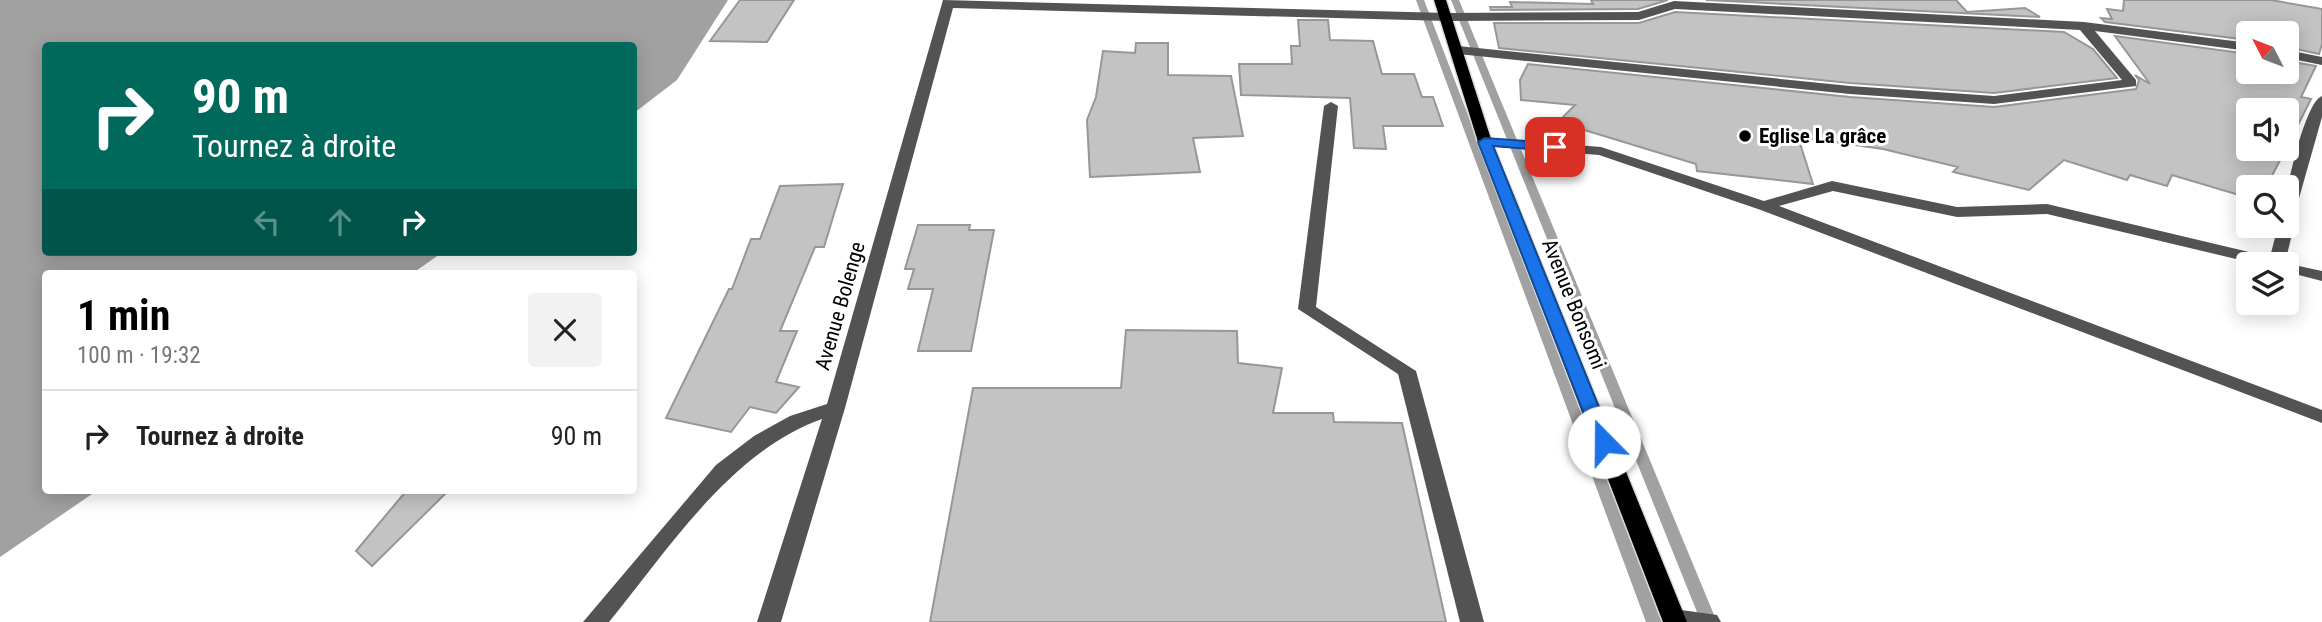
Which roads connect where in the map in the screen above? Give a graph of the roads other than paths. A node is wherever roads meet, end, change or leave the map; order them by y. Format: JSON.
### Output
{"nodes":[{"id":1,"x":1440,"y":0,"type":"edge"},
{"id":2,"x":948,"y":2,"type":"edge"},
{"id":3,"x":987,"y":3,"type":"edge"},
{"id":4,"x":1448,"y":17,"type":"junction"},
{"id":5,"x":2084,"y":26,"type":"junction"},
{"id":6,"x":2236,"y":45,"type":"edge"},
{"id":7,"x":1458,"y":50,"type":"junction"},
{"id":8,"x":2300,"y":57,"type":"edge"},
{"id":9,"x":2322,"y":61,"type":"edge"},
{"id":10,"x":2322,"y":100,"type":"edge"},
{"id":11,"x":1331,"y":106,"type":"dead end"},
{"id":12,"x":1485,"y":142,"type":"junction"},
{"id":13,"x":2298,"y":175,"type":"edge"},
{"id":14,"x":1764,"y":205,"type":"junction"},
{"id":15,"x":2236,"y":254,"type":"edge"},
{"id":16,"x":2299,"y":270,"type":"edge"},
{"id":17,"x":2322,"y":276,"type":"edge"},
{"id":18,"x":835,"y":408,"type":"junction"},
{"id":19,"x":2322,"y":417,"type":"edge"},
{"id":20,"x":1674,"y":620,"type":"edge"},
{"id":21,"x":595,"y":622,"type":"edge"},
{"id":22,"x":769,"y":622,"type":"edge"},
{"id":23,"x":1472,"y":622,"type":"edge"},
{"id":24,"x":1709,"y":622,"type":"edge"}],
"edges":[{"from":1,"to":4,"type":"main road","name":"Avenue Bonsomi"},
{"from":2,"to":3,"type":"street"},
{"from":2,"to":18,"type":"street","name":"Avenue Bolenge"},
{"from":3,"to":4,"type":"street"},
{"from":4,"to":5,"type":"street"},
{"from":4,"to":7,"type":"main road","name":"Avenue Bonsomi"},
{"from":5,"to":6,"type":"street"},
{"from":5,"to":7,"type":"street"},
{"from":7,"to":12,"type":"main road","name":"Avenue Bonsomi"},
{"from":8,"to":9,"type":"street"},
{"from":10,"to":13,"type":"street"},
{"from":11,"to":23,"type":"street"},
{"from":12,"to":14,"type":"street"},
{"from":12,"to":20,"type":"main road","name":"Avenue Bonsomi"},
{"from":14,"to":15,"type":"street"},
{"from":14,"to":19,"type":"street"},
{"from":16,"to":17,"type":"street"},
{"from":18,"to":21,"type":"street"},
{"from":18,"to":22,"type":"street","name":"Avenue Bolenge"},
{"from":20,"to":24,"type":"street"}]}
